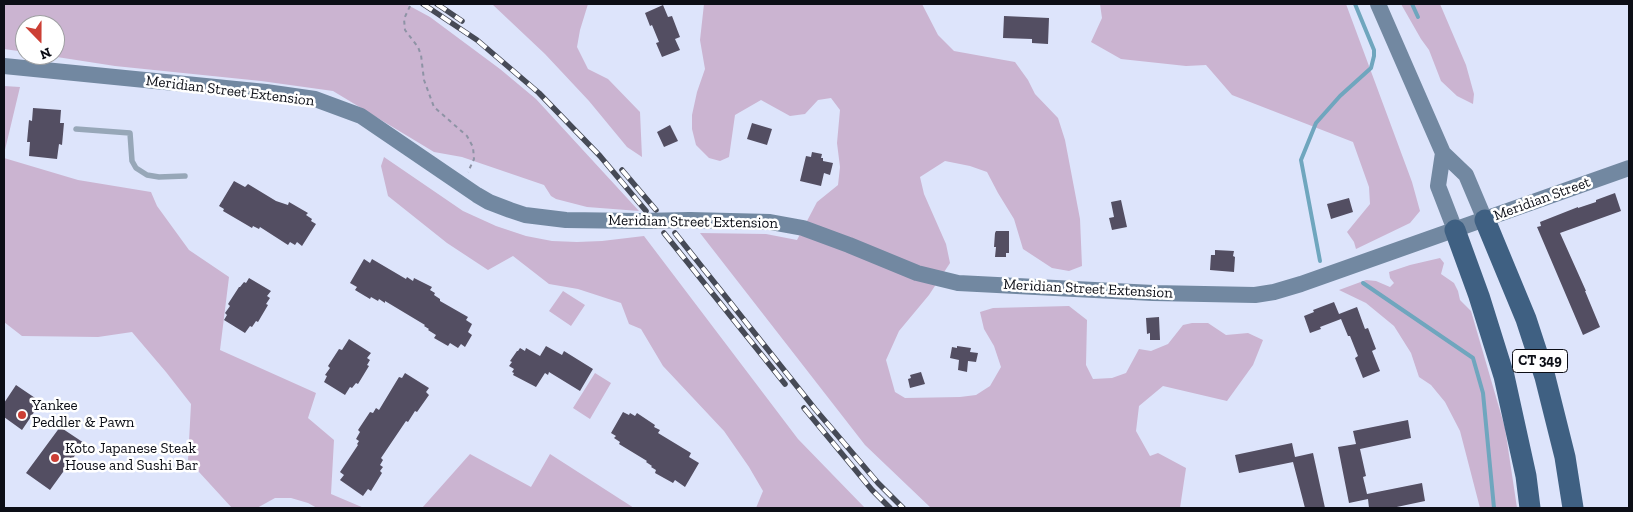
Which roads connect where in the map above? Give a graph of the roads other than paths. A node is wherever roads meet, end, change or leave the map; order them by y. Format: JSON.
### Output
{"nodes":[{"id":1,"x":1378,"y":4,"type":"edge"},
{"id":2,"x":4,"y":66,"type":"edge"},
{"id":3,"x":76,"y":129,"type":"dead end"},
{"id":4,"x":1443,"y":153,"type":"junction"},
{"id":5,"x":1629,"y":168,"type":"edge"},
{"id":6,"x":185,"y":176,"type":"dead end"},
{"id":7,"x":1485,"y":220,"type":"junction"},
{"id":8,"x":1455,"y":230,"type":"junction"},
{"id":9,"x":1530,"y":508,"type":"edge"},
{"id":10,"x":1573,"y":508,"type":"edge"}],
"edges":[{"from":1,"to":4,"type":"street","number":"CT 349"},
{"from":2,"to":8,"type":"street","name":"Meridian Street Extension","bridge":true},
{"from":3,"to":6,"type":"lane"},
{"from":4,"to":7,"type":"street","number":"CT 349"},
{"from":4,"to":8,"type":"street","number":"CT 349"},
{"from":5,"to":7,"type":"street","name":"Meridian Street"},
{"from":7,"to":8,"type":"street","name":"Meridian Street"},
{"from":7,"to":10,"type":"highway","number":"CT 349"},
{"from":8,"to":9,"type":"highway","number":"CT 349"}]}
